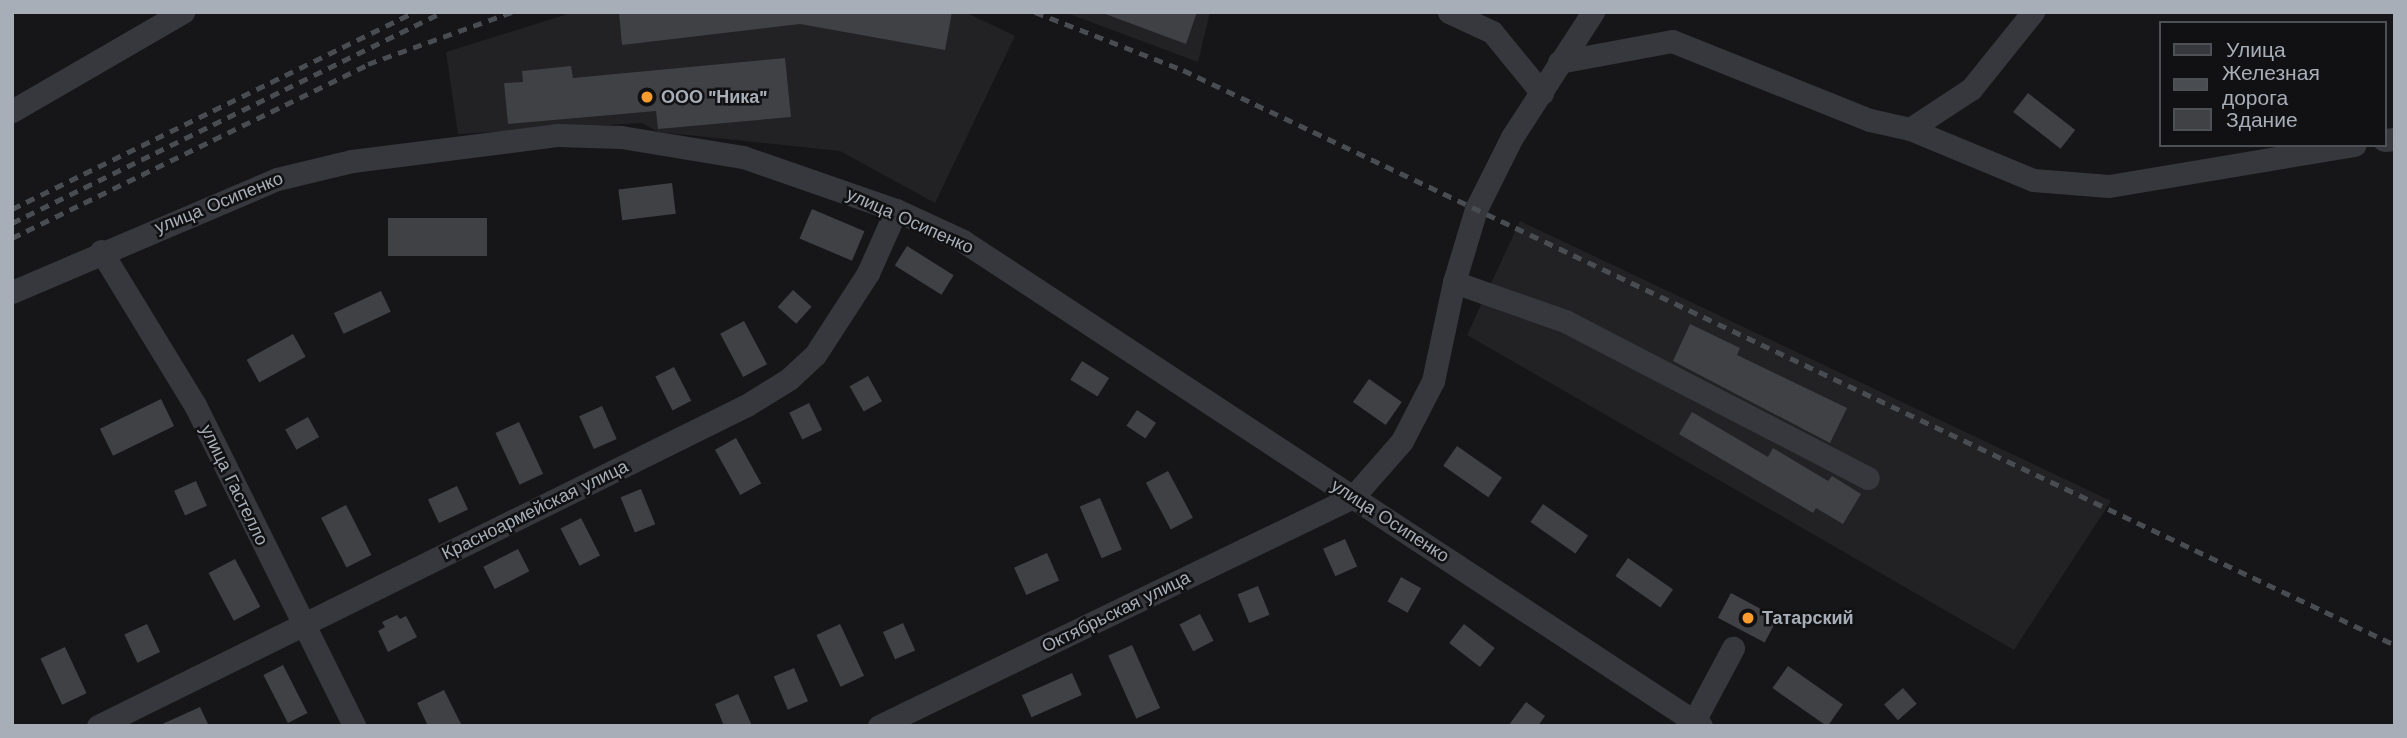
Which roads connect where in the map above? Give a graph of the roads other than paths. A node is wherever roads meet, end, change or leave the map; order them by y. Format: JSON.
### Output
{"nodes":[{"id":1,"x":183,"y":12,"type":"edge"},
{"id":2,"x":1449,"y":12,"type":"edge"},
{"id":3,"x":1593,"y":12,"type":"edge"},
{"id":4,"x":2033,"y":12,"type":"edge"},
{"id":5,"x":1559,"y":62,"type":"junction"},
{"id":6,"x":1542,"y":93,"type":"junction"},
{"id":7,"x":12,"y":111,"type":"edge"},
{"id":8,"x":1910,"y":129,"type":"junction"},
{"id":9,"x":2343,"y":147,"type":"edge"},
{"id":10,"x":896,"y":210,"type":"junction"},
{"id":11,"x":101,"y":251,"type":"junction"},
{"id":12,"x":1454,"y":282,"type":"junction"},
{"id":13,"x":12,"y":292,"type":"edge"},
{"id":14,"x":1868,"y":478,"type":"dead end"},
{"id":15,"x":1353,"y":497,"type":"junction"},
{"id":16,"x":301,"y":625,"type":"junction"},
{"id":17,"x":1733,"y":648,"type":"dead end"},
{"id":18,"x":1697,"y":723,"type":"edge"},
{"id":19,"x":98,"y":726,"type":"edge"},
{"id":20,"x":354,"y":726,"type":"edge"},
{"id":21,"x":879,"y":726,"type":"edge"}],
"edges":[{"from":1,"to":7,"type":"street"},
{"from":2,"to":6,"type":"street"},
{"from":3,"to":5,"type":"street"},
{"from":4,"to":8,"type":"street"},
{"from":5,"to":6,"type":"street"},
{"from":5,"to":8,"type":"street"},
{"from":6,"to":12,"type":"street"},
{"from":8,"to":9,"type":"street"},
{"from":10,"to":11,"type":"street","name":"улица Осипенко"},
{"from":10,"to":15,"type":"street","name":"улица Осипенко"},
{"from":10,"to":16,"type":"street","name":"Красноармейская улица"},
{"from":11,"to":13,"type":"street","name":"улица Осипенко"},
{"from":11,"to":16,"type":"street","name":"улица Гастелло"},
{"from":12,"to":14,"type":"street"},
{"from":12,"to":15,"type":"street"},
{"from":15,"to":18,"type":"street","name":"улица Осипенко"},
{"from":15,"to":21,"type":"street","name":"Октябрьская улица"},
{"from":16,"to":19,"type":"street","name":"Красноармейская улица"},
{"from":16,"to":20,"type":"street","name":"улица Гастелло"},
{"from":17,"to":18,"type":"street"}]}
